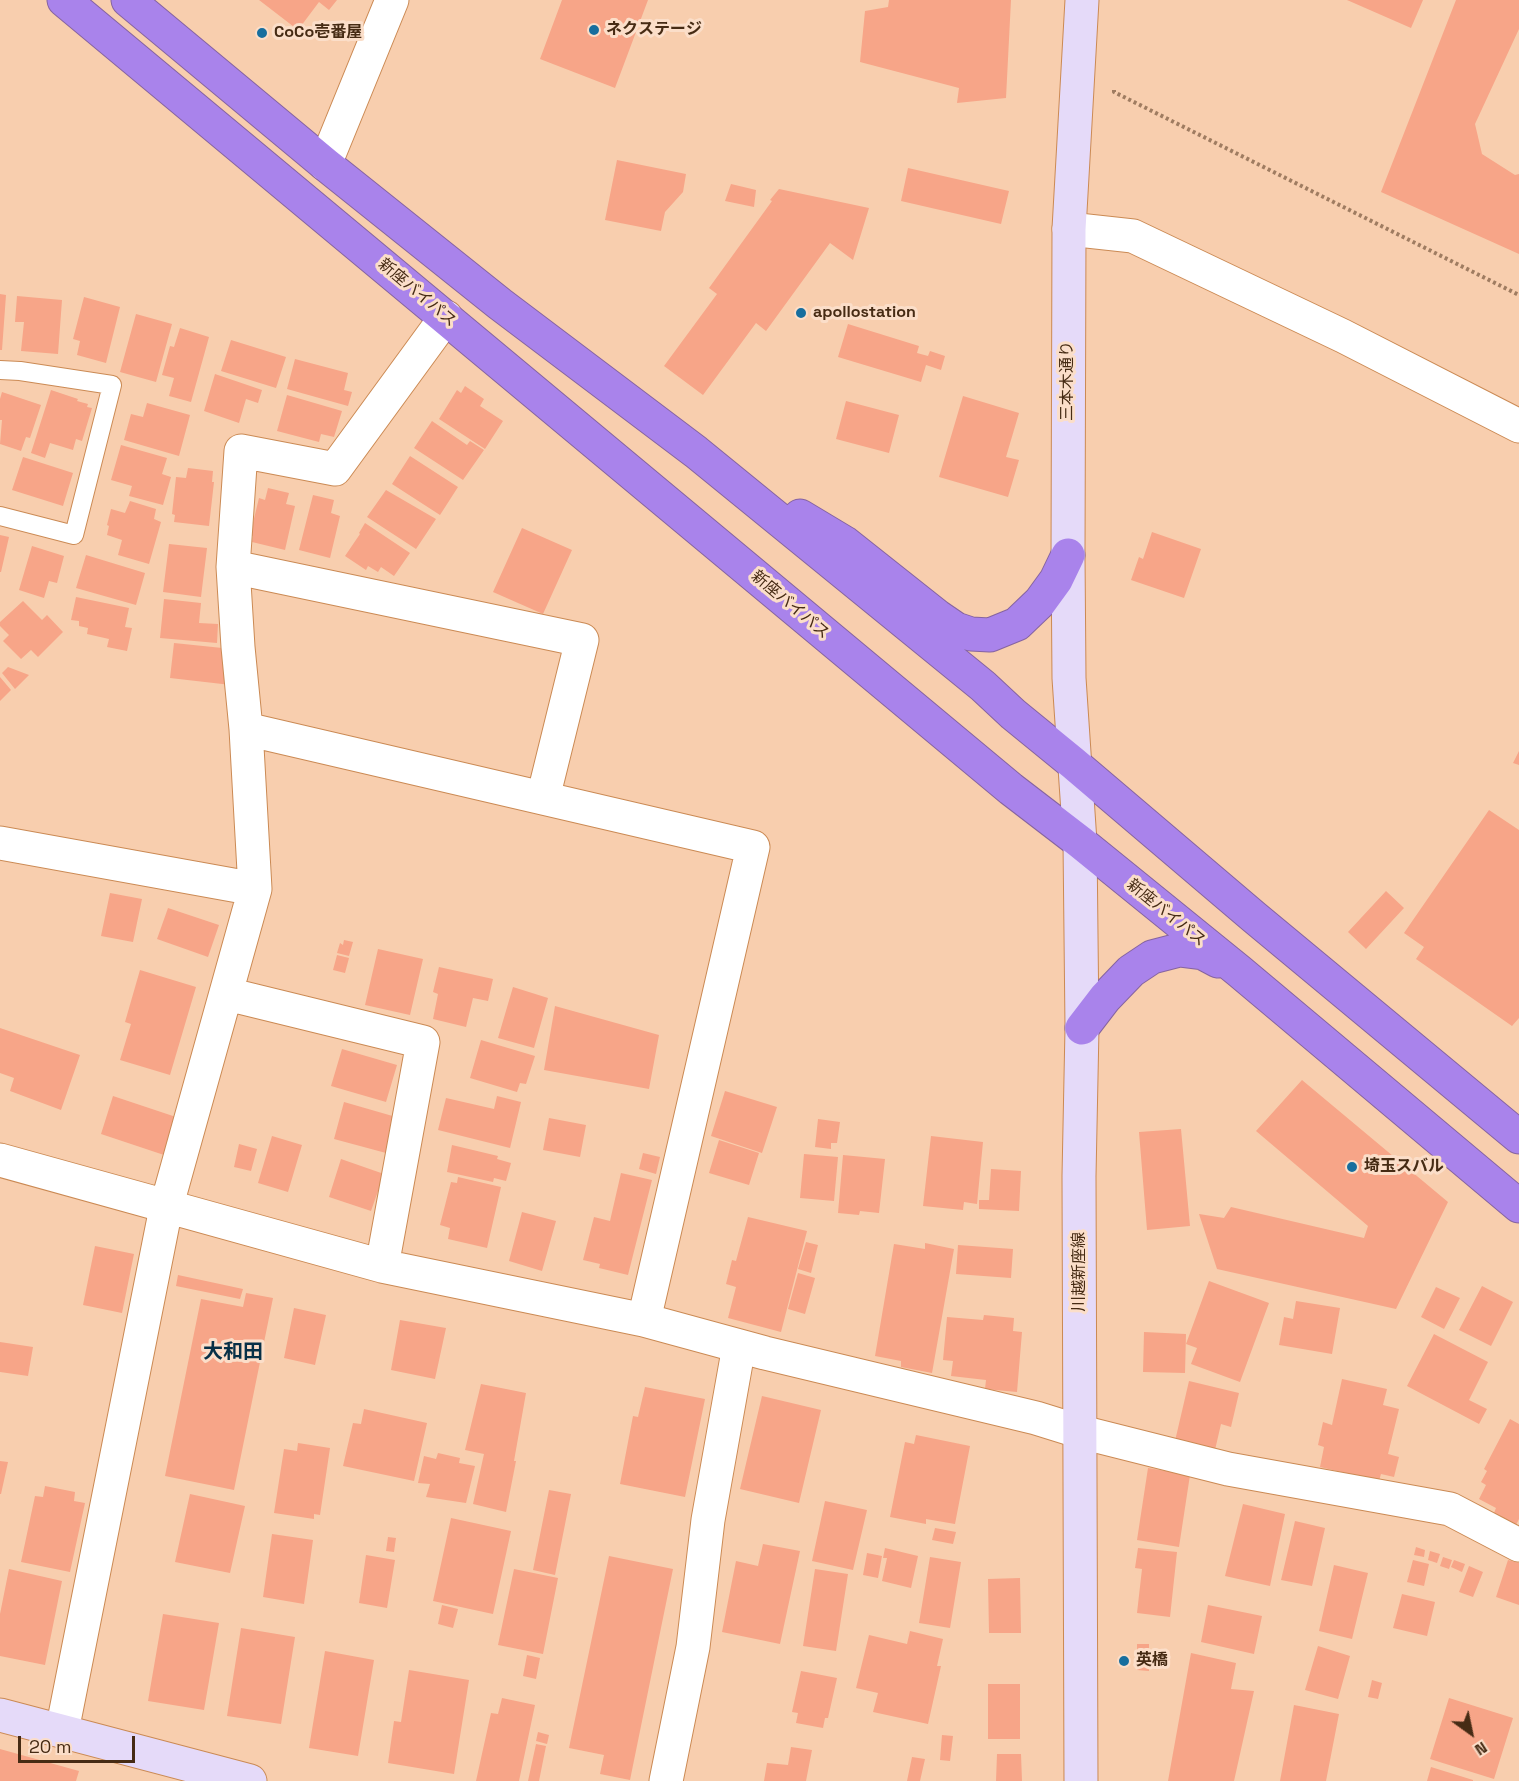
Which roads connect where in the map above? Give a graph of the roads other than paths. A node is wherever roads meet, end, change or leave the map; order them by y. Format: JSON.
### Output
{"nodes":[{"id":1,"x":64,"y":0,"type":"edge"},
{"id":2,"x":128,"y":0,"type":"edge"},
{"id":3,"x":392,"y":0,"type":"edge"},
{"id":4,"x":1082,"y":0,"type":"edge"},
{"id":5,"x":325,"y":164,"type":"junction"},
{"id":6,"x":1069,"y":229,"type":"junction"},
{"id":7,"x":446,"y":317,"type":"junction"},
{"id":8,"x":0,"y":370,"type":"edge"},
{"id":9,"x":1519,"y":426,"type":"edge"},
{"id":10,"x":696,"y":452,"type":"junction"},
{"id":11,"x":0,"y":516,"type":"edge"},
{"id":12,"x":1068,"y":555,"type":"junction"},
{"id":13,"x":233,"y":567,"type":"junction"},
{"id":14,"x":246,"y":729,"type":"junction"},
{"id":15,"x":1073,"y":763,"type":"junction"},
{"id":16,"x":543,"y":798,"type":"junction"},
{"id":17,"x":1080,"y":842,"type":"junction"},
{"id":18,"x":0,"y":843,"type":"edge"},
{"id":19,"x":255,"y":889,"type":"junction"},
{"id":20,"x":1239,"y":971,"type":"junction"},
{"id":21,"x":227,"y":994,"type":"junction"},
{"id":22,"x":1082,"y":1028,"type":"junction"},
{"id":23,"x":1519,"y":1137,"type":"edge"},
{"id":24,"x":0,"y":1160,"type":"edge"},
{"id":25,"x":1519,"y":1206,"type":"edge"},
{"id":26,"x":166,"y":1208,"type":"junction"},
{"id":27,"x":382,"y":1266,"type":"junction"},
{"id":28,"x":644,"y":1320,"type":"junction"},
{"id":29,"x":739,"y":1346,"type":"junction"},
{"id":30,"x":1081,"y":1432,"type":"junction"},
{"id":31,"x":1519,"y":1545,"type":"edge"},
{"id":32,"x":0,"y":1715,"type":"edge"},
{"id":33,"x":62,"y":1731,"type":"junction"},
{"id":34,"x":250,"y":1781,"type":"edge"},
{"id":35,"x":666,"y":1781,"type":"edge"},
{"id":36,"x":1082,"y":1781,"type":"edge"}],
"edges":[{"from":1,"to":7,"type":"highway","name":"新座バイパス"},
{"from":2,"to":5,"type":"highway"},
{"from":3,"to":5,"type":"street"},
{"from":4,"to":6,"type":"main road","name":"三本木通り"},
{"from":5,"to":10,"type":"highway"},
{"from":6,"to":9,"type":"street"},
{"from":6,"to":12,"type":"main road","name":"三本木通り"},
{"from":7,"to":13,"type":"street"},
{"from":7,"to":17,"type":"highway","name":"新座バイパス"},
{"from":8,"to":11,"type":"lane"},
{"from":10,"to":12,"type":"highway"},
{"from":10,"to":15,"type":"highway"},
{"from":12,"to":15,"type":"main road","name":"三本木通り"},
{"from":13,"to":14,"type":"street"},
{"from":13,"to":16,"type":"street"},
{"from":14,"to":16,"type":"street"},
{"from":14,"to":19,"type":"street"},
{"from":15,"to":17,"type":"main road","name":"川越新座線"},
{"from":15,"to":23,"type":"highway"},
{"from":16,"to":28,"type":"street"},
{"from":17,"to":20,"type":"highway","name":"新座バイパス"},
{"from":17,"to":22,"type":"main road","name":"川越新座線"},
{"from":18,"to":19,"type":"street"},
{"from":19,"to":21,"type":"street"},
{"from":20,"to":22,"type":"highway"},
{"from":20,"to":25,"type":"highway","name":"新座バイパス"},
{"from":21,"to":26,"type":"street"},
{"from":21,"to":27,"type":"street"},
{"from":22,"to":30,"type":"main road","name":"川越新座線"},
{"from":24,"to":26,"type":"street"},
{"from":26,"to":27,"type":"street"},
{"from":26,"to":33,"type":"street"},
{"from":27,"to":28,"type":"street"},
{"from":28,"to":29,"type":"street"},
{"from":29,"to":30,"type":"street"},
{"from":29,"to":35,"type":"street"},
{"from":30,"to":31,"type":"street"},
{"from":30,"to":36,"type":"main road","name":"川越新座線"},
{"from":32,"to":33,"type":"main road"},
{"from":33,"to":34,"type":"main road"}]}
